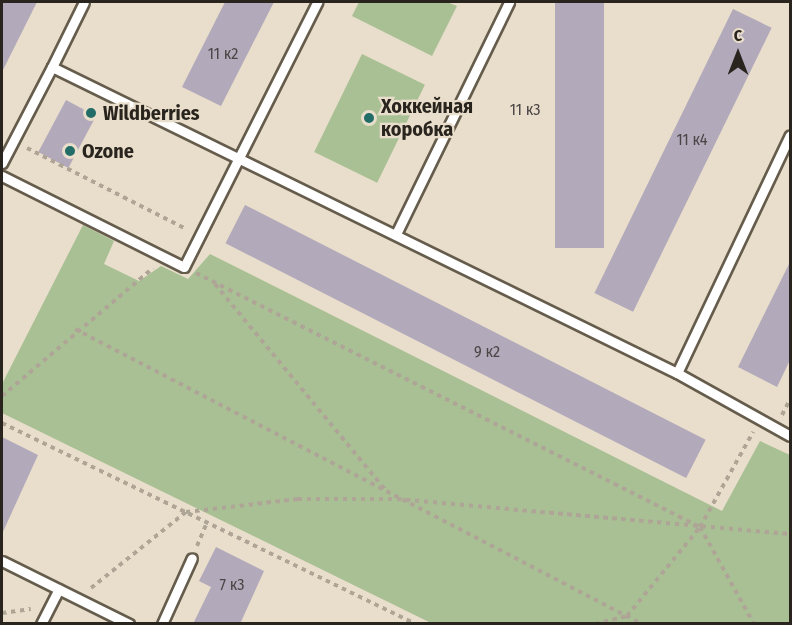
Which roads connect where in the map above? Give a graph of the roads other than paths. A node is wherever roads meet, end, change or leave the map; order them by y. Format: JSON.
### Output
{"nodes":[{"id":1,"x":84,"y":2,"type":"edge"},
{"id":2,"x":317,"y":2,"type":"edge"},
{"id":3,"x":509,"y":2,"type":"edge"},
{"id":4,"x":52,"y":67,"type":"junction"},
{"id":5,"x":790,"y":135,"type":"edge"},
{"id":6,"x":240,"y":158,"type":"junction"},
{"id":7,"x":2,"y":163,"type":"edge"},
{"id":8,"x":2,"y":176,"type":"edge"},
{"id":9,"x":396,"y":234,"type":"junction"},
{"id":10,"x":677,"y":373,"type":"junction"},
{"id":11,"x":790,"y":436,"type":"edge"},
{"id":12,"x":192,"y":558,"type":"road end"},
{"id":13,"x":2,"y":561,"type":"edge"},
{"id":14,"x":58,"y":589,"type":"junction"},
{"id":15,"x":40,"y":624,"type":"edge"},
{"id":16,"x":129,"y":624,"type":"edge"},
{"id":17,"x":162,"y":624,"type":"edge"}],
"edges":[{"from":1,"to":4,"type":"lane"},
{"from":2,"to":6,"type":"lane"},
{"from":3,"to":9,"type":"lane"},
{"from":4,"to":6,"type":"lane"},
{"from":4,"to":7,"type":"lane"},
{"from":5,"to":10,"type":"lane"},
{"from":6,"to":8,"type":"lane"},
{"from":6,"to":9,"type":"lane"},
{"from":9,"to":10,"type":"lane"},
{"from":10,"to":11,"type":"lane"},
{"from":12,"to":17,"type":"lane"},
{"from":13,"to":14,"type":"lane"},
{"from":14,"to":15,"type":"lane"},
{"from":14,"to":16,"type":"lane"}]}
